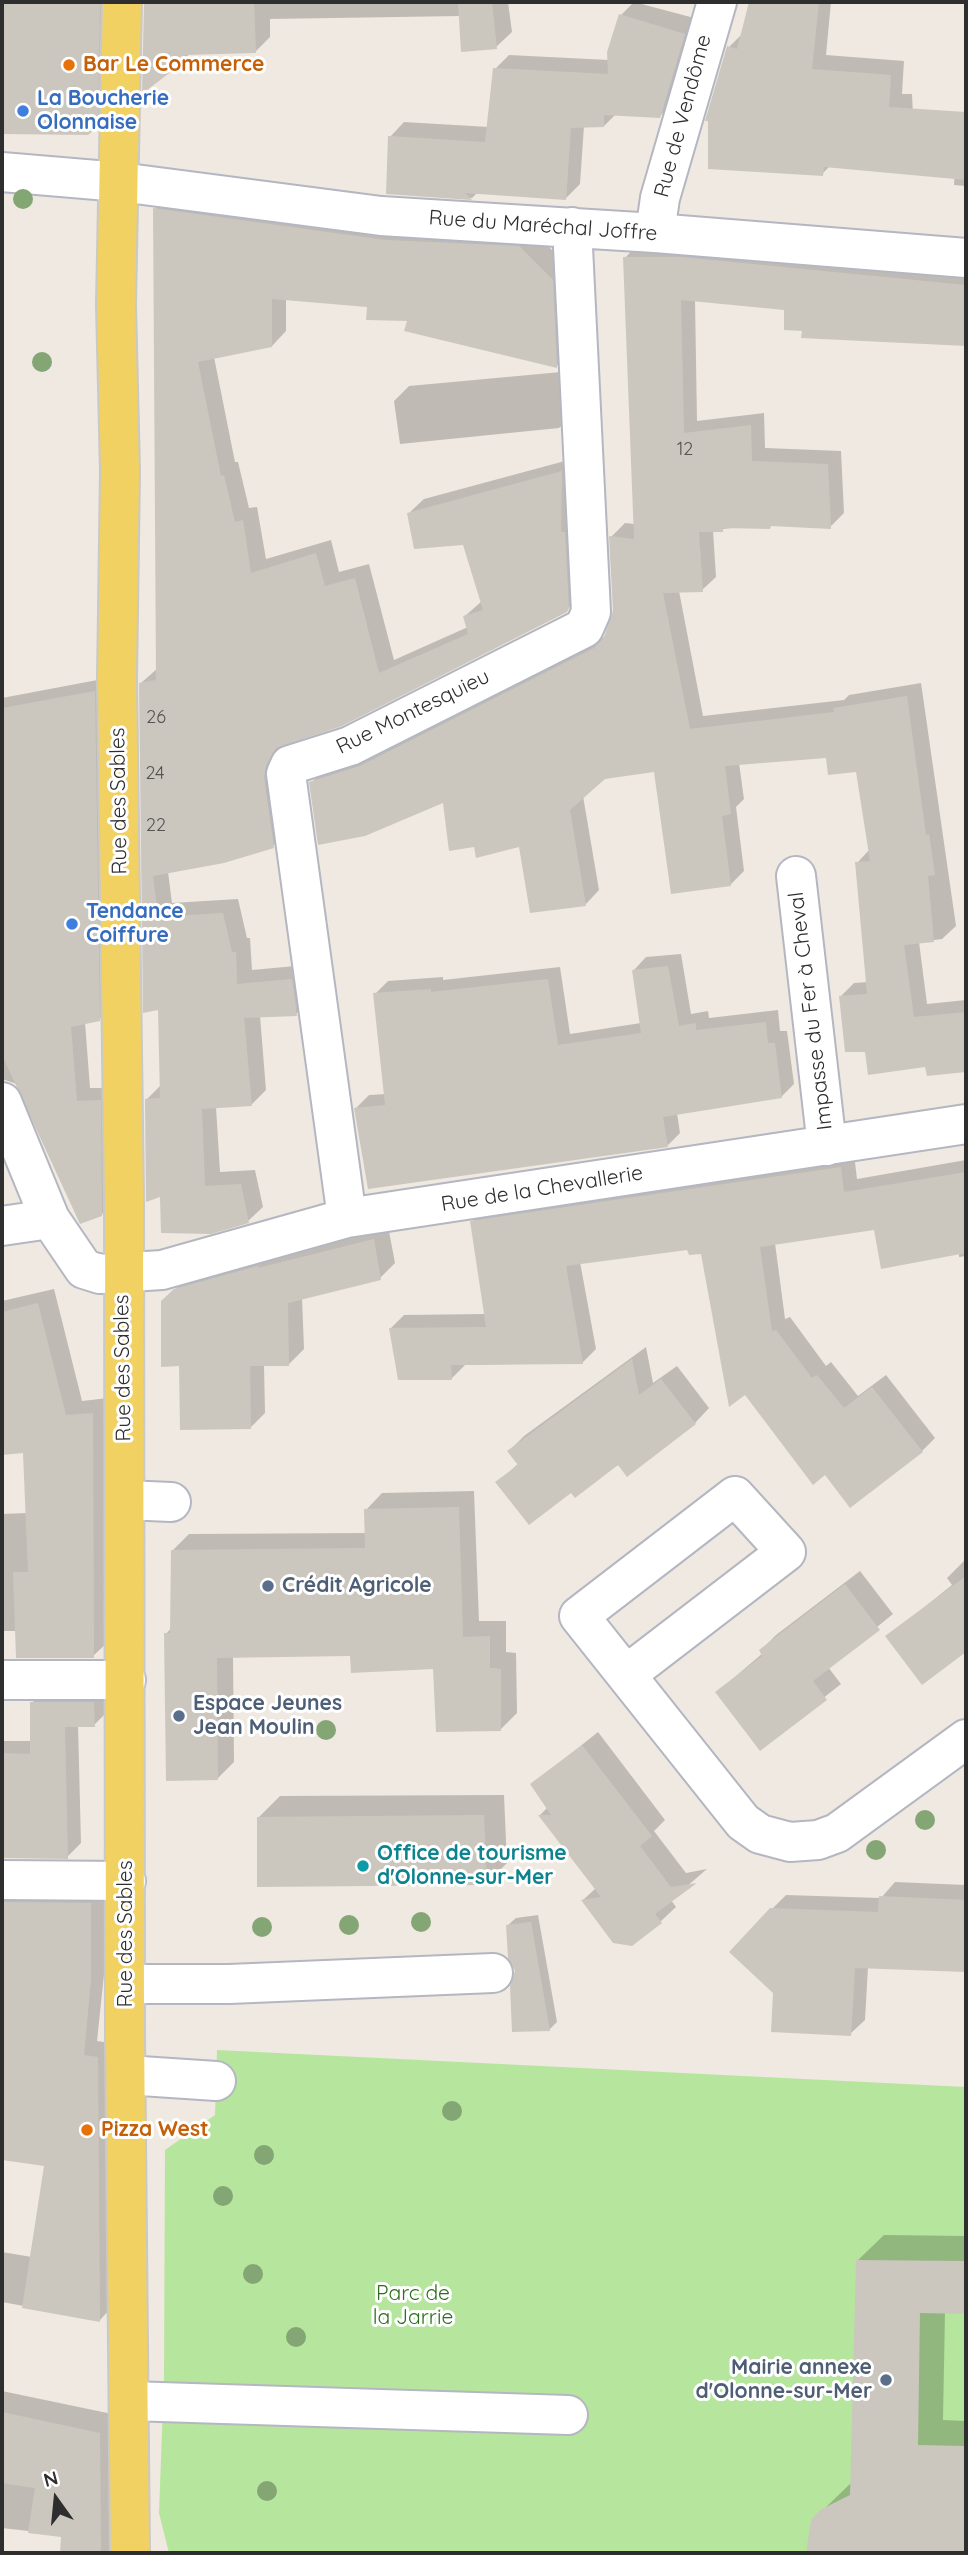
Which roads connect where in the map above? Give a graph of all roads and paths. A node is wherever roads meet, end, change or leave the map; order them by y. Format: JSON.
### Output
{"nodes":[{"id":1,"x":122,"y":2,"type":"edge"},
{"id":2,"x":717,"y":2,"type":"edge"},
{"id":3,"x":2,"y":172,"type":"edge"},
{"id":4,"x":120,"y":182,"type":"junction"},
{"id":5,"x":572,"y":227,"type":"junction"},
{"id":6,"x":655,"y":233,"type":"junction"},
{"id":7,"x":966,"y":258,"type":"edge"},
{"id":8,"x":796,"y":876,"type":"dead end"},
{"id":9,"x":2,"y":1101,"type":"edge"},
{"id":10,"x":966,"y":1124,"type":"edge"},
{"id":11,"x":827,"y":1146,"type":"junction"},
{"id":12,"x":347,"y":1218,"type":"junction"},
{"id":13,"x":50,"y":1219,"type":"junction"},
{"id":14,"x":2,"y":1226,"type":"edge"},
{"id":15,"x":122,"y":1273,"type":"junction"},
{"id":16,"x":125,"y":1500,"type":"junction"},
{"id":17,"x":171,"y":1502,"type":"dead end"},
{"id":18,"x":627,"y":1674,"type":"junction"},
{"id":19,"x":2,"y":1680,"type":"edge"},
{"id":20,"x":127,"y":1680,"type":"junction"},
{"id":21,"x":966,"y":1739,"type":"edge"},
{"id":22,"x":2,"y":1880,"type":"edge"},
{"id":23,"x":126,"y":1881,"type":"junction"},
{"id":24,"x":494,"y":1973,"type":"dead end"},
{"id":25,"x":127,"y":1983,"type":"junction"},
{"id":26,"x":126,"y":2075,"type":"junction"},
{"id":27,"x":216,"y":2081,"type":"dead end"},
{"id":28,"x":129,"y":2401,"type":"junction"},
{"id":29,"x":568,"y":2415,"type":"dead end"},
{"id":30,"x":130,"y":2553,"type":"edge"}],
"edges":[{"from":1,"to":4,"type":"main road","name":"Rue des Sables"},
{"from":2,"to":6,"type":"street","name":"Rue de Vendôme"},
{"from":3,"to":4,"type":"street","name":"Rue du Maréchal Joffre"},
{"from":4,"to":5,"type":"street","name":"Rue du Maréchal Joffre"},
{"from":4,"to":15,"type":"main road","name":"Rue des Sables"},
{"from":5,"to":6,"type":"street","name":"Rue du Maréchal Joffre"},
{"from":5,"to":12,"type":"street","name":"Rue Montesquieu"},
{"from":6,"to":7,"type":"street","name":"Rue du Maréchal Joffre"},
{"from":8,"to":11,"type":"street","name":"Impasse du Fer à Cheval"},
{"from":9,"to":13,"type":"street","name":"Rue de la Chevallerie"},
{"from":10,"to":11,"type":"street","name":"Rue de la Chevallerie"},
{"from":11,"to":12,"type":"street","name":"Rue de la Chevallerie"},
{"from":12,"to":15,"type":"street","name":"Rue de la Chevallerie"},
{"from":13,"to":14,"type":"street"},
{"from":13,"to":15,"type":"street","name":"Rue de la Chevallerie"},
{"from":15,"to":16,"type":"main road","name":"Rue des Sables"},
{"from":16,"to":17,"type":"street"},
{"from":16,"to":20,"type":"main road","name":"Rue des Sables"},
{"from":18,"to":18,"type":"street"},
{"from":18,"to":21,"type":"street"},
{"from":19,"to":20,"type":"street"},
{"from":20,"to":23,"type":"main road","name":"Rue des Sables"},
{"from":22,"to":23,"type":"street"},
{"from":23,"to":25,"type":"main road","name":"Rue des Sables"},
{"from":24,"to":25,"type":"street"},
{"from":25,"to":26,"type":"main road","name":"Rue des Sables"},
{"from":26,"to":27,"type":"street"},
{"from":26,"to":28,"type":"main road","name":"Rue des Sables"},
{"from":28,"to":29,"type":"street"},
{"from":28,"to":30,"type":"main road","name":"Rue des Sables"}]}
